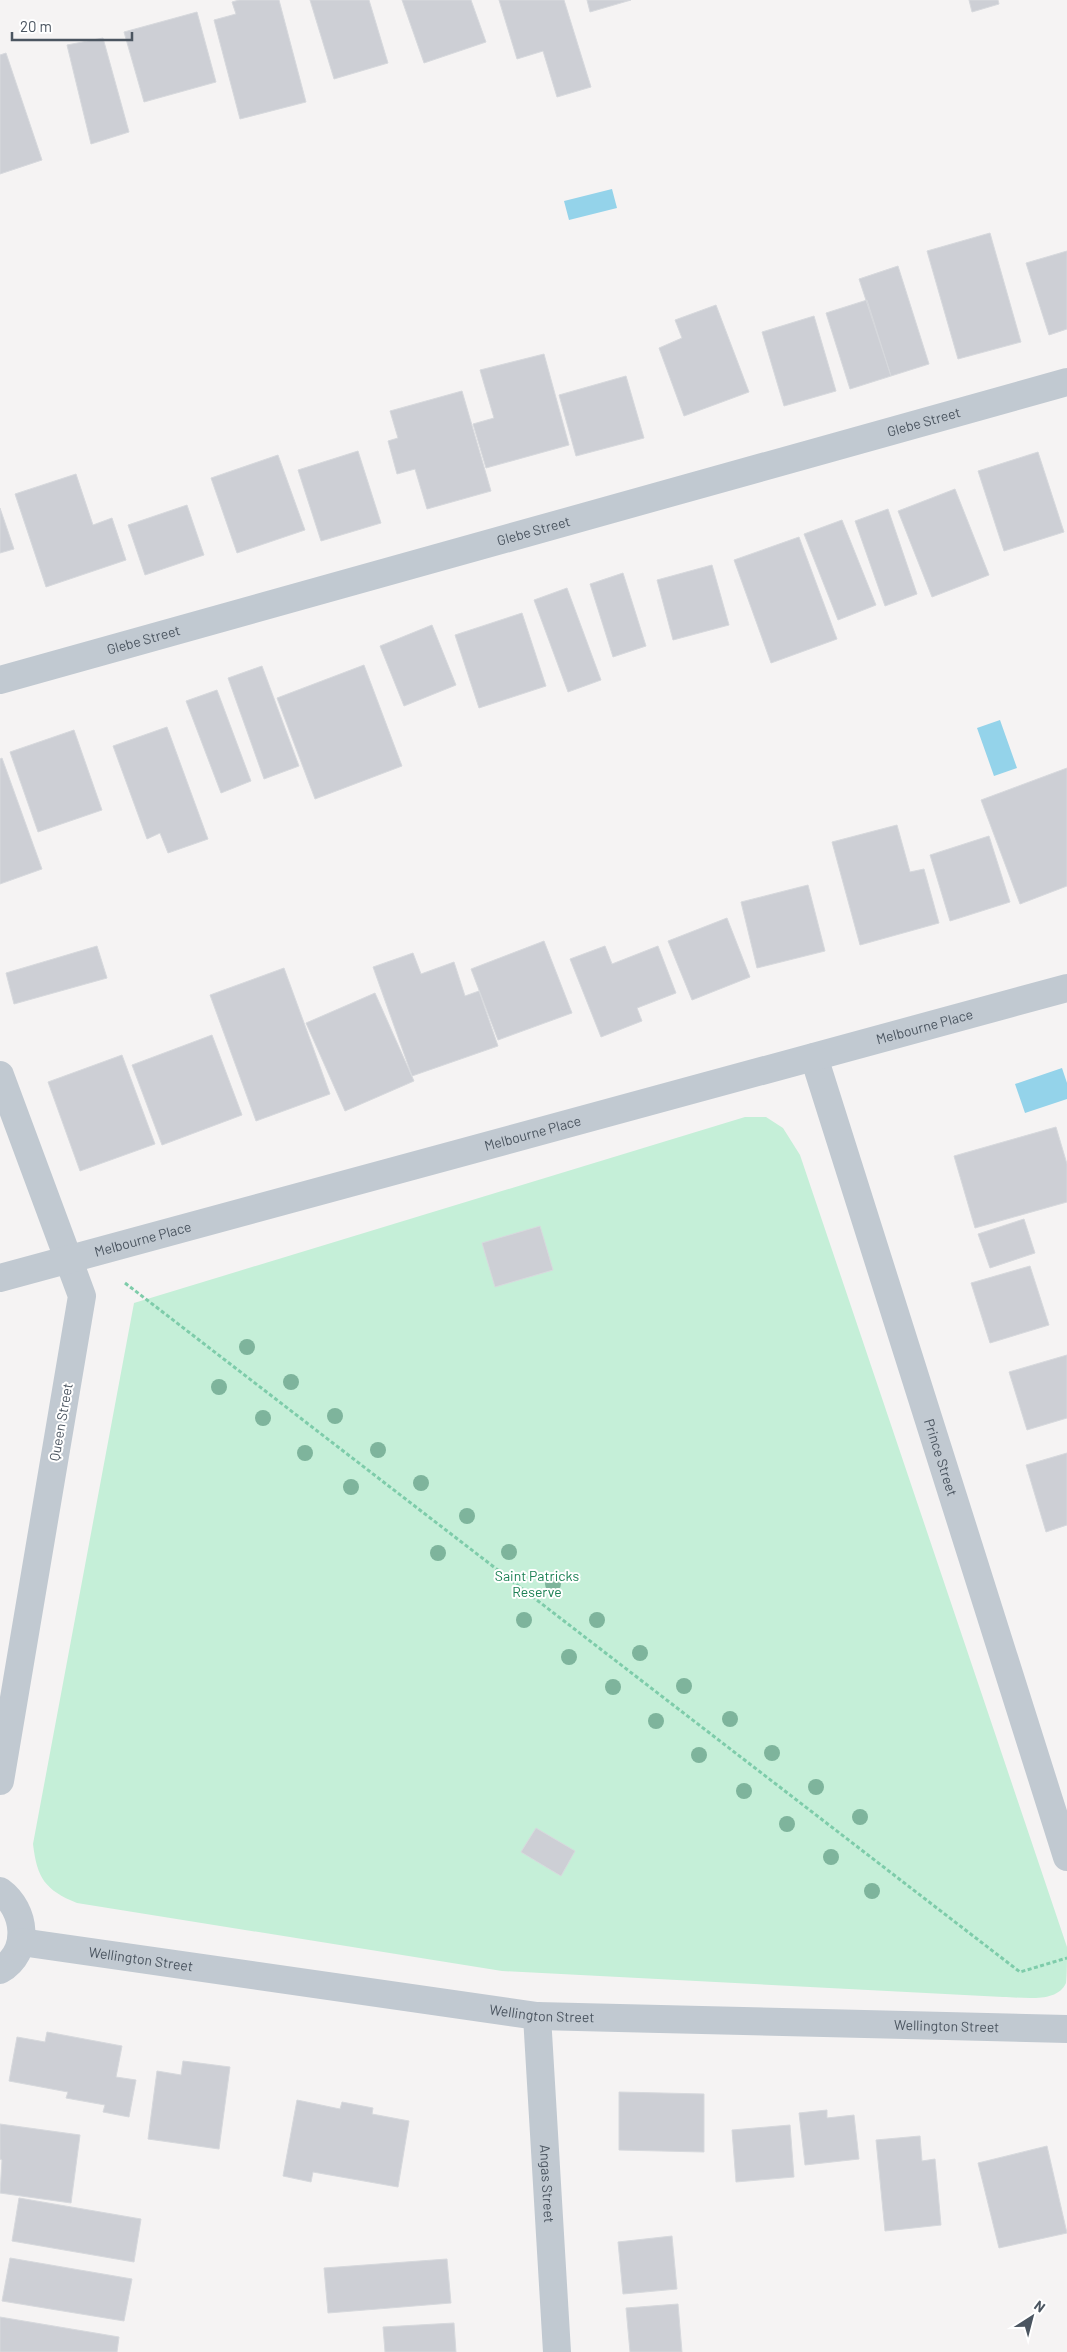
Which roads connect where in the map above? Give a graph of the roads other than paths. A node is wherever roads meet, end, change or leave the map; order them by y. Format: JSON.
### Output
{"nodes":[{"id":1,"x":1067,"y":382,"type":"edge"},
{"id":2,"x":0,"y":680,"type":"edge"},
{"id":3,"x":1067,"y":988,"type":"edge"},
{"id":4,"x":814,"y":1057,"type":"junction"},
{"id":5,"x":0,"y":1076,"type":"edge"},
{"id":6,"x":67,"y":1259,"type":"junction"},
{"id":7,"x":0,"y":1278,"type":"edge"},
{"id":8,"x":0,"y":1781,"type":"edge"},
{"id":9,"x":1067,"y":1857,"type":"edge"},
{"id":10,"x":0,"y":1891,"type":"edge"},
{"id":11,"x":21,"y":1942,"type":"junction"},
{"id":12,"x":0,"y":1970,"type":"edge"},
{"id":13,"x":537,"y":2016,"type":"junction"},
{"id":14,"x":1067,"y":2029,"type":"edge"},
{"id":15,"x":557,"y":2352,"type":"edge"}],
"edges":[{"from":1,"to":2,"type":"street","name":"Glebe Street"},
{"from":3,"to":4,"type":"street","name":"Melbourne Place"},
{"from":4,"to":6,"type":"street","name":"Melbourne Place"},
{"from":4,"to":9,"type":"street","name":"Prince Street"},
{"from":5,"to":6,"type":"street","name":"Queen Street"},
{"from":6,"to":7,"type":"street","name":"Melbourne Place"},
{"from":6,"to":8,"type":"street","name":"Queen Street"},
{"from":10,"to":11,"type":"street"},
{"from":11,"to":12,"type":"street"},
{"from":11,"to":13,"type":"street","name":"Wellington Street"},
{"from":13,"to":14,"type":"street","name":"Wellington Street"},
{"from":13,"to":15,"type":"street","name":"Angas Street"}]}
